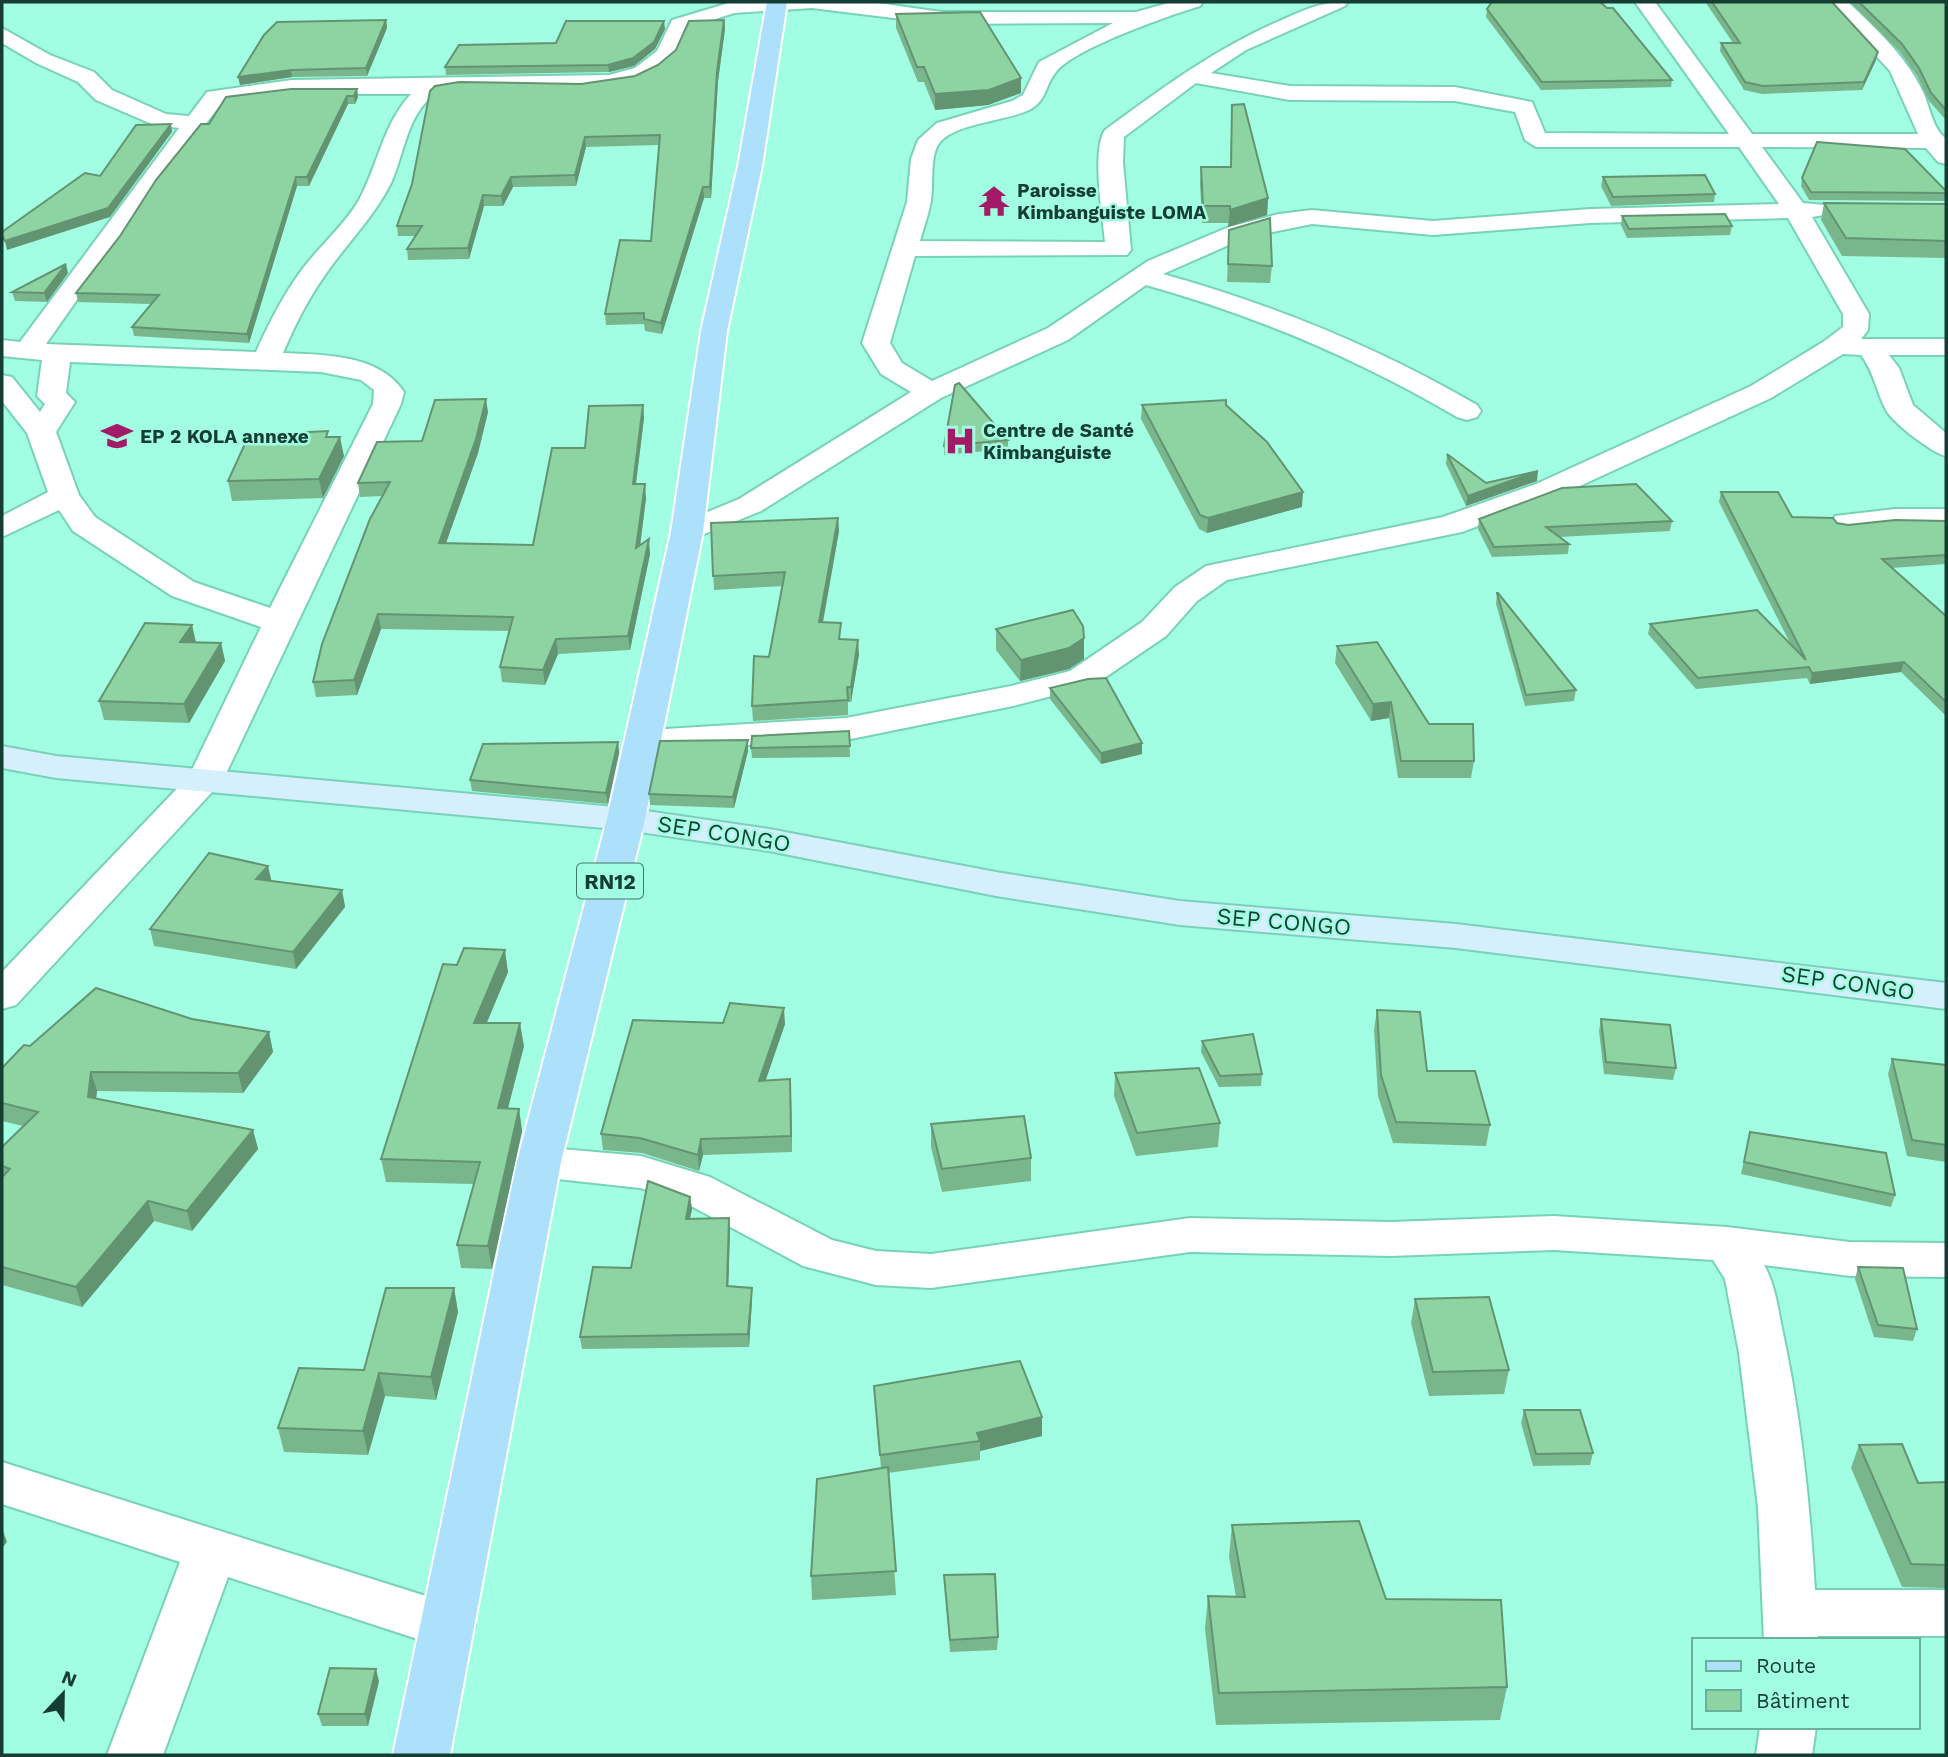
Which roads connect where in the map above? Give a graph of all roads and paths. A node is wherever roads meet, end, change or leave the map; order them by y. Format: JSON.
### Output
{"nodes":[{"id":1,"x":777,"y":2,"type":"edge"},
{"id":2,"x":830,"y":2,"type":"edge"},
{"id":3,"x":1193,"y":2,"type":"edge"},
{"id":4,"x":1338,"y":2,"type":"edge"},
{"id":5,"x":1646,"y":2,"type":"edge"},
{"id":6,"x":1836,"y":2,"type":"edge"},
{"id":7,"x":1142,"y":17,"type":"junction"},
{"id":8,"x":3,"y":36,"type":"edge"},
{"id":9,"x":1192,"y":76,"type":"junction"},
{"id":10,"x":429,"y":87,"type":"junction"},
{"id":11,"x":1916,"y":106,"type":"junction"},
{"id":12,"x":1946,"y":117,"type":"edge"},
{"id":13,"x":194,"y":123,"type":"junction"},
{"id":14,"x":1746,"y":141,"type":"junction"},
{"id":15,"x":1939,"y":146,"type":"edge"},
{"id":16,"x":1796,"y":210,"type":"junction"},
{"id":17,"x":1837,"y":211,"type":"edge"},
{"id":18,"x":903,"y":248,"type":"junction"},
{"id":19,"x":1143,"y":276,"type":"junction"},
{"id":20,"x":1868,"y":346,"type":"junction"},
{"id":21,"x":1833,"y":348,"type":"junction"},
{"id":22,"x":1942,"y":348,"type":"edge"},
{"id":23,"x":14,"y":349,"type":"edge"},
{"id":24,"x":57,"y":354,"type":"junction"},
{"id":25,"x":266,"y":361,"type":"junction"},
{"id":26,"x":2,"y":383,"type":"edge"},
{"id":27,"x":931,"y":392,"type":"junction"},
{"id":28,"x":1467,"y":411,"type":"dead end"},
{"id":29,"x":41,"y":432,"type":"junction"},
{"id":30,"x":1946,"y":447,"type":"edge"},
{"id":31,"x":64,"y":495,"type":"junction"},
{"id":32,"x":16,"y":508,"type":"edge"},
{"id":33,"x":1946,"y":518,"type":"edge"},
{"id":34,"x":1846,"y":523,"type":"edge"},
{"id":35,"x":2,"y":528,"type":"edge"},
{"id":36,"x":687,"y":532,"type":"junction"},
{"id":37,"x":280,"y":621,"type":"junction"},
{"id":38,"x":645,"y":739,"type":"junction"},
{"id":39,"x":2,"y":757,"type":"edge"},
{"id":40,"x":205,"y":780,"type":"junction"},
{"id":41,"x":626,"y":819,"type":"junction"},
{"id":42,"x":2,"y":996,"type":"edge"},
{"id":43,"x":1946,"y":996,"type":"edge"},
{"id":44,"x":539,"y":1162,"type":"junction"},
{"id":45,"x":1727,"y":1244,"type":"junction"},
{"id":46,"x":1946,"y":1260,"type":"edge"},
{"id":47,"x":2,"y":1483,"type":"edge"},
{"id":48,"x":211,"y":1550,"type":"junction"},
{"id":49,"x":1946,"y":1613,"type":"edge"},
{"id":50,"x":448,"y":1626,"type":"junction"},
{"id":51,"x":1791,"y":1627,"type":"edge"},
{"id":52,"x":1788,"y":1729,"type":"edge"},
{"id":53,"x":135,"y":1755,"type":"edge"},
{"id":54,"x":421,"y":1755,"type":"edge"},
{"id":55,"x":1784,"y":1755,"type":"edge"}],
"edges":[{"from":1,"to":2,"type":"street"},
{"from":1,"to":10,"type":"street"},
{"from":1,"to":36,"type":"main road","number":"RN12"},
{"from":2,"to":7,"type":"street"},
{"from":3,"to":7,"type":"street"},
{"from":4,"to":9,"type":"street"},
{"from":5,"to":14,"type":"street"},
{"from":6,"to":11,"type":"street"},
{"from":7,"to":18,"type":"street"},
{"from":8,"to":13,"type":"street"},
{"from":9,"to":14,"type":"street"},
{"from":9,"to":18,"type":"street"},
{"from":10,"to":13,"type":"street"},
{"from":10,"to":25,"type":"street"},
{"from":11,"to":12,"type":"street"},
{"from":11,"to":15,"type":"street"},
{"from":13,"to":23,"type":"street"},
{"from":14,"to":15,"type":"street"},
{"from":14,"to":16,"type":"street"},
{"from":16,"to":17,"type":"street"},
{"from":16,"to":19,"type":"street"},
{"from":16,"to":21,"type":"street"},
{"from":18,"to":27,"type":"street"},
{"from":19,"to":27,"type":"street"},
{"from":19,"to":28,"type":"street"},
{"from":20,"to":21,"type":"street"},
{"from":20,"to":22,"type":"street"},
{"from":20,"to":30,"type":"street"},
{"from":21,"to":38,"type":"street"},
{"from":23,"to":24,"type":"street"},
{"from":24,"to":25,"type":"street"},
{"from":24,"to":29,"type":"street"},
{"from":25,"to":37,"type":"street"},
{"from":26,"to":29,"type":"street"},
{"from":27,"to":36,"type":"street"},
{"from":29,"to":31,"type":"street"},
{"from":31,"to":32,"type":"street"},
{"from":31,"to":37,"type":"street"},
{"from":32,"to":35,"type":"street"},
{"from":33,"to":34,"type":"street"},
{"from":36,"to":38,"type":"main road","number":"RN12"},
{"from":37,"to":40,"type":"street"},
{"from":38,"to":41,"type":"main road","number":"RN12"},
{"from":39,"to":40,"type":"street","name":"SEP CONGO"},
{"from":40,"to":41,"type":"street","name":"SEP CONGO"},
{"from":40,"to":42,"type":"street"},
{"from":41,"to":43,"type":"street","name":"SEP CONGO"},
{"from":41,"to":44,"type":"main road","number":"RN12"},
{"from":44,"to":45,"type":"street"},
{"from":44,"to":50,"type":"main road","number":"RN12"},
{"from":45,"to":46,"type":"street"},
{"from":45,"to":51,"type":"street"},
{"from":47,"to":48,"type":"street"},
{"from":48,"to":50,"type":"street"},
{"from":48,"to":53,"type":"street"},
{"from":49,"to":51,"type":"street"},
{"from":50,"to":54,"type":"main road","number":"RN12"},
{"from":52,"to":55,"type":"street"}]}
